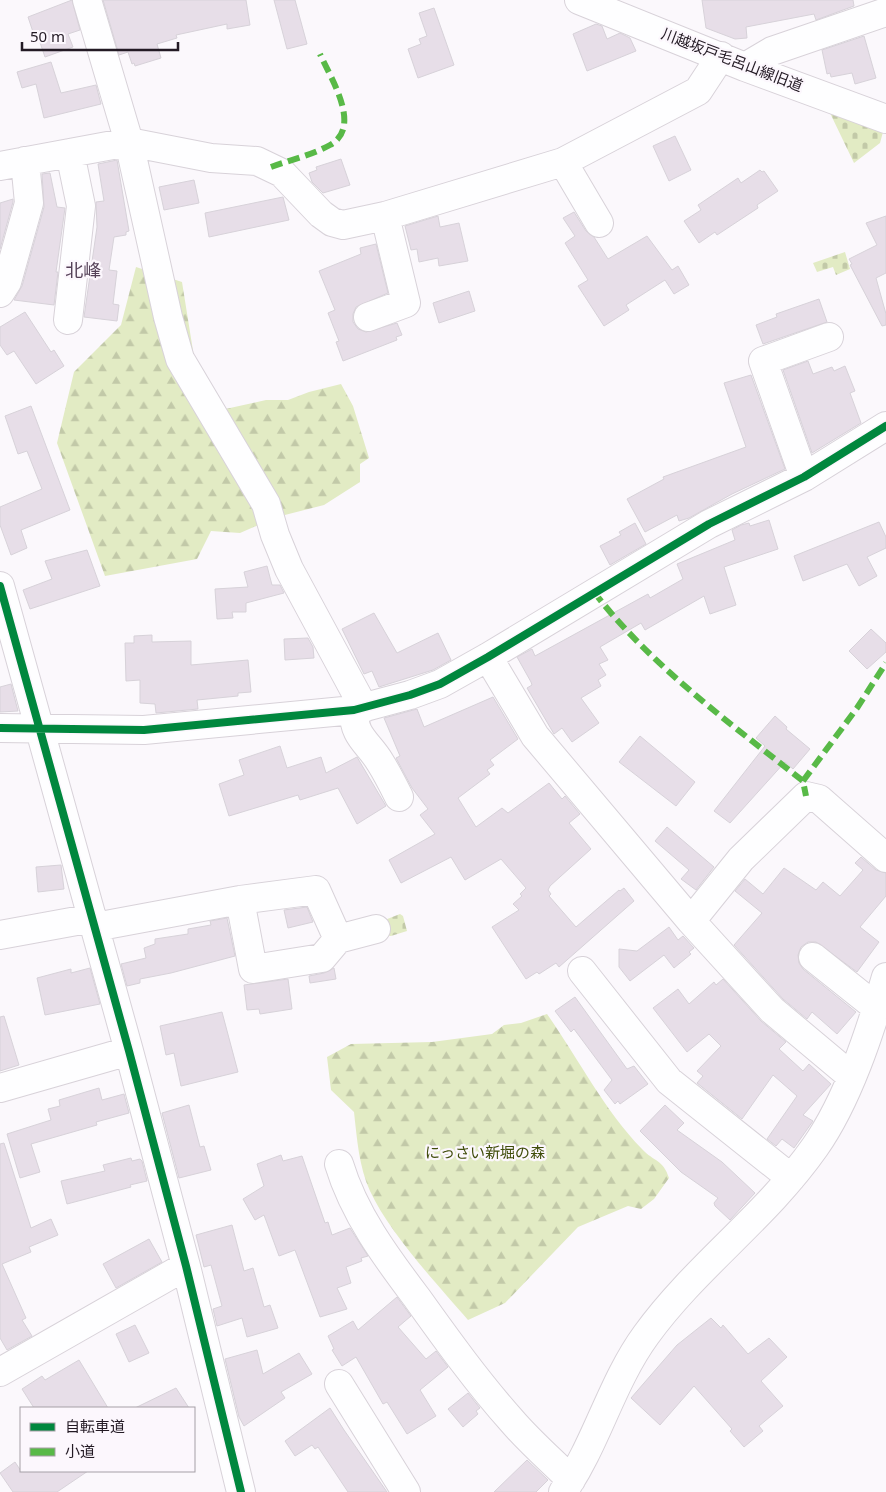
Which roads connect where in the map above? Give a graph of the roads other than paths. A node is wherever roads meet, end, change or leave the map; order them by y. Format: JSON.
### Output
{"nodes":[{"id":1,"x":87,"y":0,"type":"edge"},
{"id":2,"x":579,"y":0,"type":"edge"},
{"id":3,"x":886,"y":12,"type":"edge"},
{"id":4,"x":733,"y":62,"type":"junction"},
{"id":5,"x":886,"y":119,"type":"edge"},
{"id":6,"x":129,"y":142,"type":"junction"},
{"id":7,"x":70,"y":153,"type":"junction"},
{"id":8,"x":563,"y":162,"type":"junction"},
{"id":9,"x":12,"y":163,"type":"edge"},
{"id":10,"x":385,"y":216,"type":"junction"},
{"id":11,"x":598,"y":223,"type":"dead end"},
{"id":12,"x":0,"y":293,"type":"edge"},
{"id":13,"x":368,"y":317,"type":"dead end"},
{"id":14,"x":68,"y":320,"type":"dead end"},
{"id":15,"x":829,"y":337,"type":"dead end"},
{"id":16,"x":886,"y":426,"type":"edge"},
{"id":17,"x":804,"y":477,"type":"junction"},
{"id":18,"x":0,"y":586,"type":"edge"},
{"id":19,"x":488,"y":658,"type":"junction"},
{"id":20,"x":359,"y":709,"type":"junction"},
{"id":21,"x":0,"y":728,"type":"edge"},
{"id":22,"x":40,"y":729,"type":"junction"},
{"id":23,"x":399,"y":797,"type":"dead end"},
{"id":24,"x":886,"y":858,"type":"edge"},
{"id":25,"x":240,"y":900,"type":"junction"},
{"id":26,"x":691,"y":921,"type":"junction"},
{"id":27,"x":94,"y":922,"type":"junction"},
{"id":28,"x":376,"y":929,"type":"dead end"},
{"id":29,"x":0,"y":934,"type":"edge"},
{"id":30,"x":338,"y":939,"type":"junction"},
{"id":31,"x":813,"y":957,"type":"dead end"},
{"id":32,"x":582,"y":971,"type":"dead end"},
{"id":33,"x":886,"y":977,"type":"edge"},
{"id":34,"x":877,"y":1008,"type":"junction"},
{"id":35,"x":128,"y":1051,"type":"junction"},
{"id":36,"x":852,"y":1077,"type":"junction"},
{"id":37,"x":0,"y":1088,"type":"edge"},
{"id":38,"x":339,"y":1164,"type":"dead end"},
{"id":39,"x":791,"y":1178,"type":"junction"},
{"id":40,"x":186,"y":1266,"type":"junction"},
{"id":41,"x":0,"y":1372,"type":"edge"},
{"id":42,"x":339,"y":1384,"type":"dead end"},
{"id":43,"x":567,"y":1486,"type":"edge"},
{"id":44,"x":241,"y":1492,"type":"edge"},
{"id":45,"x":406,"y":1492,"type":"edge"}],
"edges":[{"from":1,"to":6,"type":"street"},
{"from":2,"to":4,"type":"street","name":"川越坂戸毛呂山線旧道"},
{"from":3,"to":4,"type":"street"},
{"from":4,"to":5,"type":"street","name":"川越坂戸毛呂山線旧道"},
{"from":4,"to":8,"type":"street"},
{"from":6,"to":7,"type":"street"},
{"from":6,"to":10,"type":"street"},
{"from":6,"to":20,"type":"street"},
{"from":7,"to":9,"type":"street"},
{"from":7,"to":14,"type":"street"},
{"from":8,"to":10,"type":"street"},
{"from":8,"to":11,"type":"street"},
{"from":9,"to":12,"type":"street"},
{"from":10,"to":13,"type":"street"},
{"from":15,"to":17,"type":"street"},
{"from":16,"to":17,"type":"street"},
{"from":17,"to":19,"type":"street"},
{"from":18,"to":22,"type":"street"},
{"from":19,"to":20,"type":"street"},
{"from":19,"to":26,"type":"street"},
{"from":20,"to":22,"type":"street"},
{"from":20,"to":23,"type":"street"},
{"from":21,"to":22,"type":"street"},
{"from":22,"to":27,"type":"street"},
{"from":24,"to":26,"type":"street"},
{"from":25,"to":27,"type":"street"},
{"from":25,"to":30,"type":"street"},
{"from":25,"to":30,"type":"street"},
{"from":26,"to":36,"type":"street"},
{"from":27,"to":29,"type":"street"},
{"from":27,"to":35,"type":"street"},
{"from":28,"to":30,"type":"street"},
{"from":31,"to":34,"type":"street"},
{"from":32,"to":39,"type":"street"},
{"from":33,"to":34,"type":"street"},
{"from":34,"to":36,"type":"street"},
{"from":35,"to":37,"type":"street"},
{"from":35,"to":40,"type":"street"},
{"from":36,"to":39,"type":"street"},
{"from":38,"to":43,"type":"street"},
{"from":39,"to":43,"type":"street"},
{"from":40,"to":41,"type":"street"},
{"from":40,"to":44,"type":"street"},
{"from":42,"to":45,"type":"street"}]}
